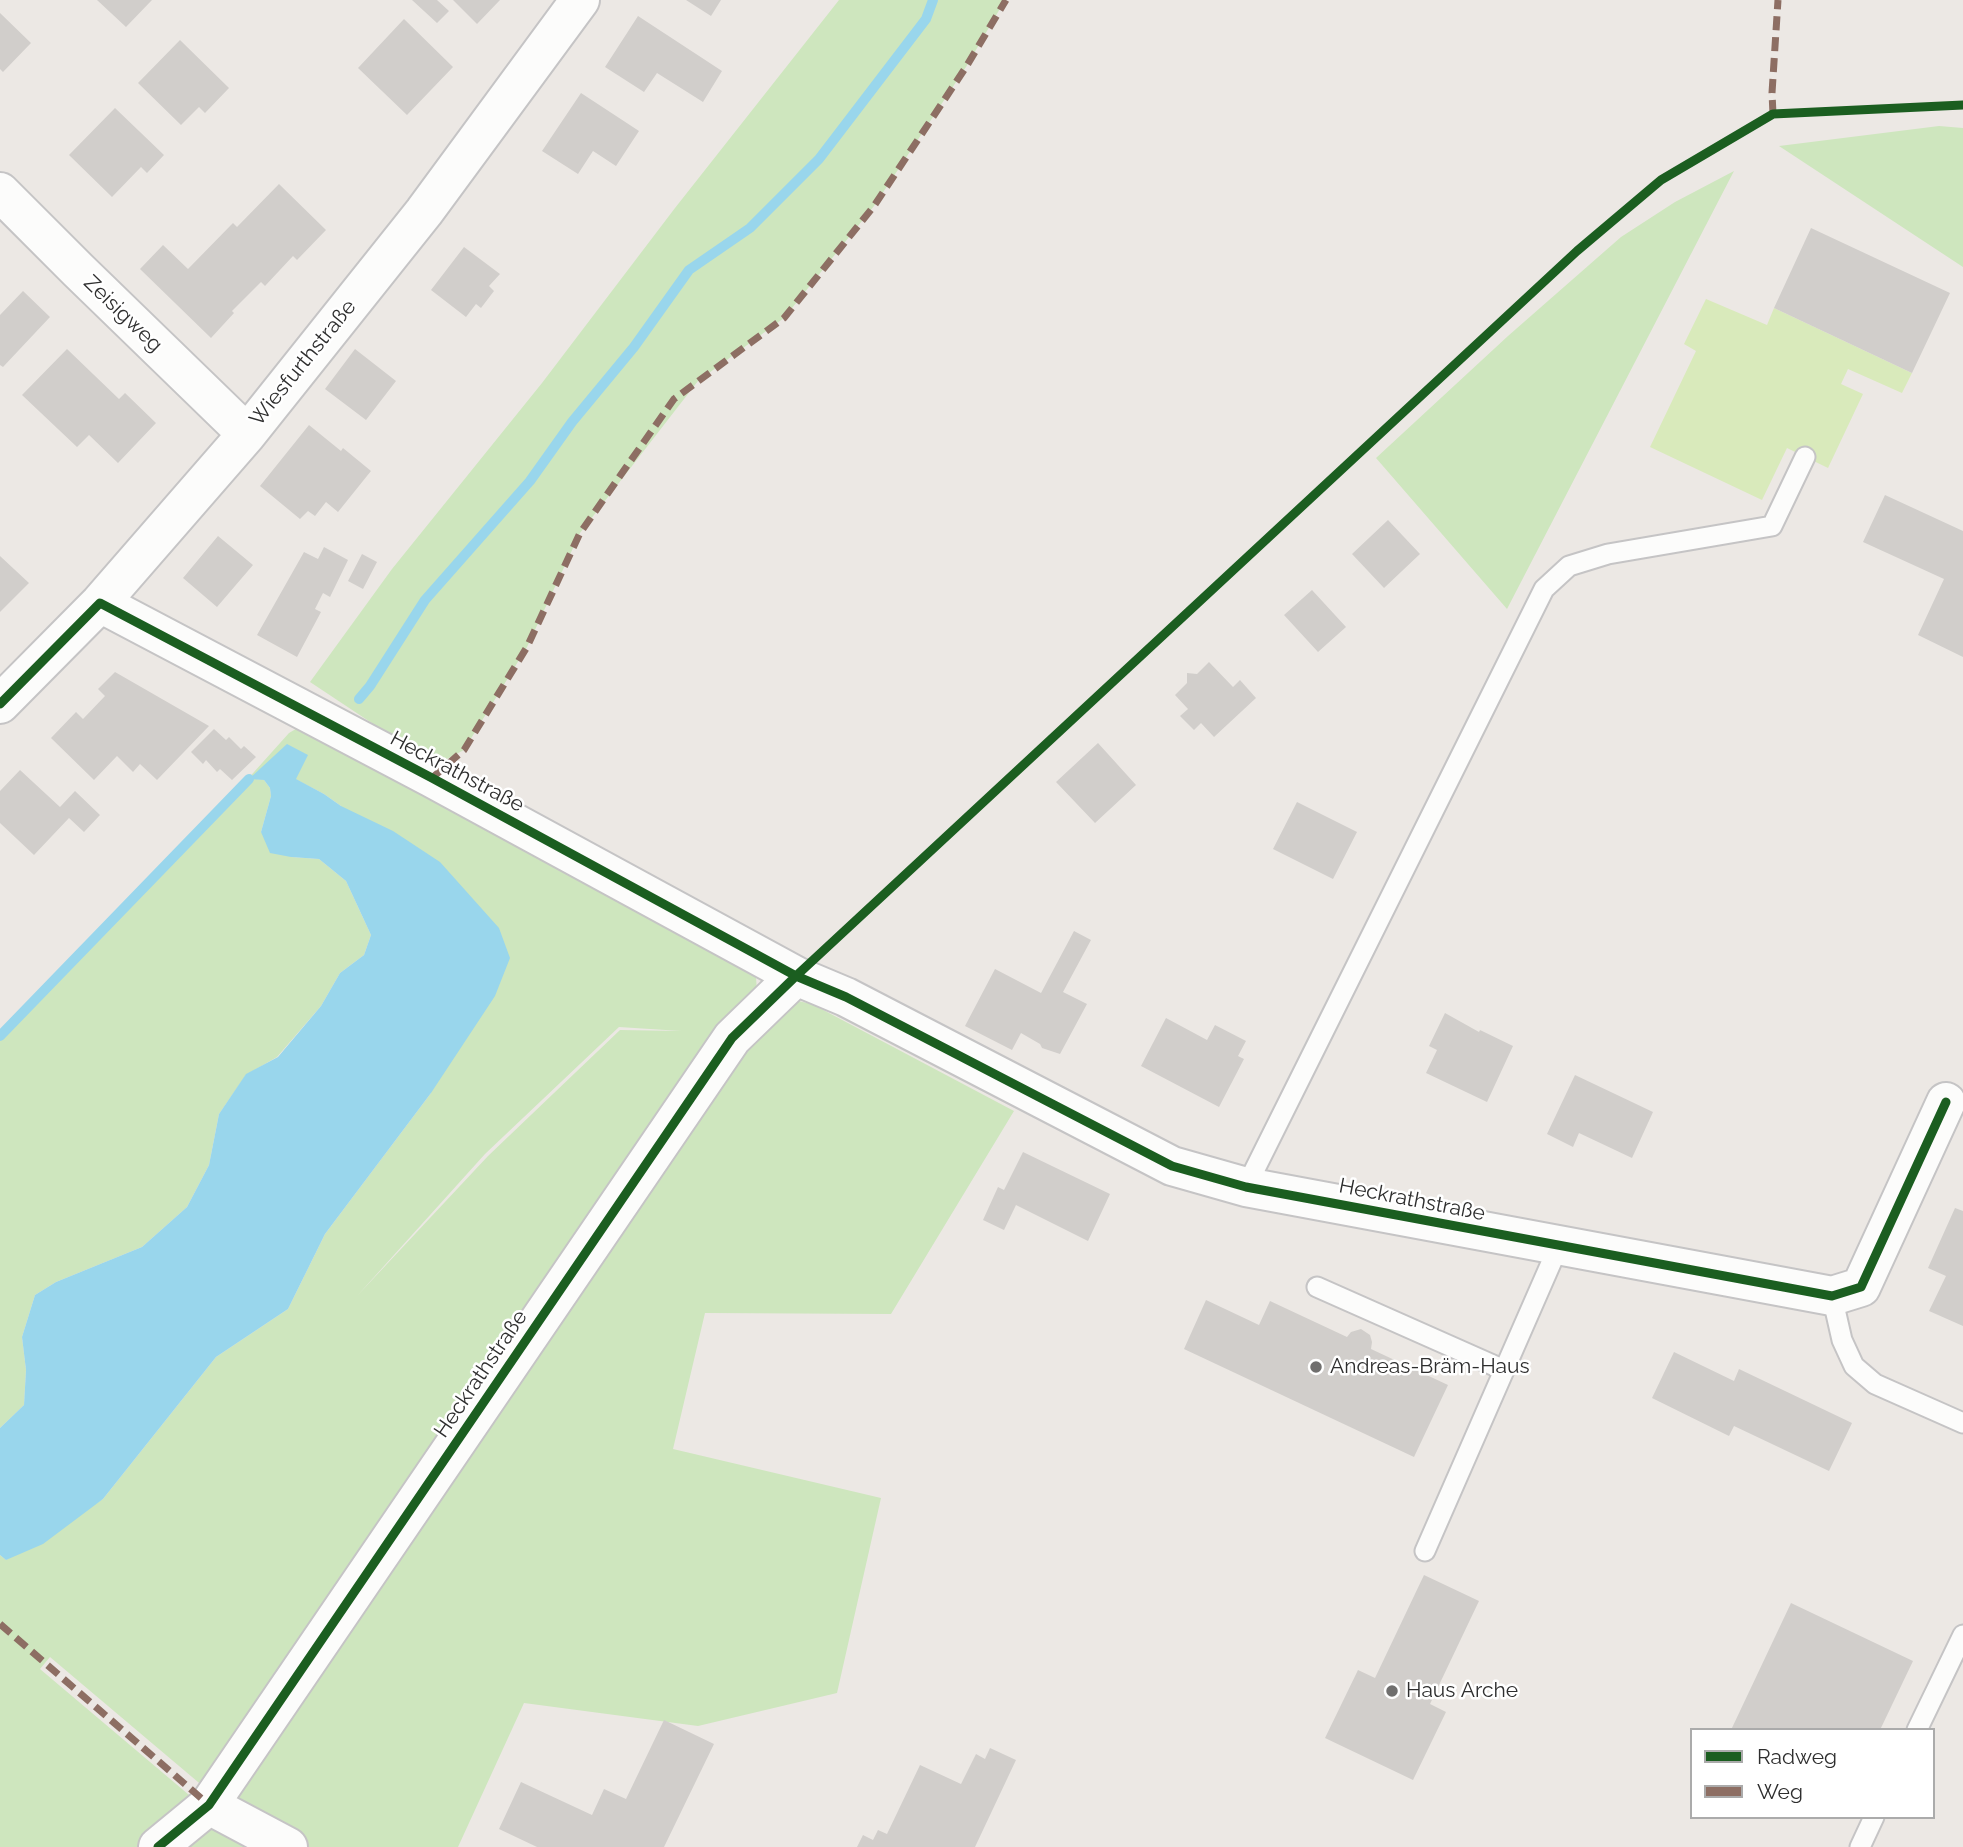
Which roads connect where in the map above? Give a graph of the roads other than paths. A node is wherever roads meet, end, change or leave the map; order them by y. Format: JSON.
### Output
{"nodes":[{"id":1,"x":580,"y":0,"type":"edge"},
{"id":2,"x":0,"y":192,"type":"edge"},
{"id":3,"x":247,"y":434,"type":"junction"},
{"id":4,"x":1804,"y":457,"type":"dead end"},
{"id":5,"x":100,"y":603,"type":"junction"},
{"id":6,"x":0,"y":704,"type":"edge"},
{"id":7,"x":796,"y":975,"type":"junction"},
{"id":8,"x":1954,"y":1102,"type":"edge"},
{"id":9,"x":1246,"y":1187,"type":"junction"},
{"id":10,"x":1559,"y":1245,"type":"junction"},
{"id":11,"x":1317,"y":1287,"type":"dead end"},
{"id":12,"x":1832,"y":1296,"type":"junction"},
{"id":13,"x":1504,"y":1370,"type":"junction"},
{"id":14,"x":1963,"y":1423,"type":"edge"},
{"id":15,"x":1425,"y":1551,"type":"dead end"},
{"id":16,"x":1963,"y":1635,"type":"edge"},
{"id":17,"x":1918,"y":1728,"type":"edge"},
{"id":18,"x":209,"y":1805,"type":"junction"},
{"id":19,"x":1873,"y":1819,"type":"edge"},
{"id":20,"x":158,"y":1847,"type":"edge"},
{"id":21,"x":288,"y":1847,"type":"edge"},
{"id":22,"x":1860,"y":1847,"type":"edge"}],
"edges":[{"from":1,"to":3,"type":"street","name":"Wiesfurthstraße"},
{"from":2,"to":3,"type":"street","name":"Zeisigweg"},
{"from":3,"to":5,"type":"street","name":"Wiesfurthstraße"},
{"from":4,"to":9,"type":"lane"},
{"from":5,"to":6,"type":"street","name":"Wiesfurthstraße"},
{"from":5,"to":7,"type":"street","name":"Heckrathstraße"},
{"from":7,"to":9,"type":"street","name":"Heckrathstraße"},
{"from":7,"to":18,"type":"street","name":"Heckrathstraße"},
{"from":8,"to":12,"type":"street"},
{"from":9,"to":10,"type":"street","name":"Heckrathstraße"},
{"from":10,"to":12,"type":"street","name":"Heckrathstraße"},
{"from":10,"to":13,"type":"lane"},
{"from":11,"to":13,"type":"lane"},
{"from":12,"to":14,"type":"lane"},
{"from":13,"to":15,"type":"lane"},
{"from":16,"to":17,"type":"lane"},
{"from":18,"to":20,"type":"street","name":"Heckrathstraße"},
{"from":18,"to":21,"type":"street"},
{"from":19,"to":22,"type":"lane"}]}
